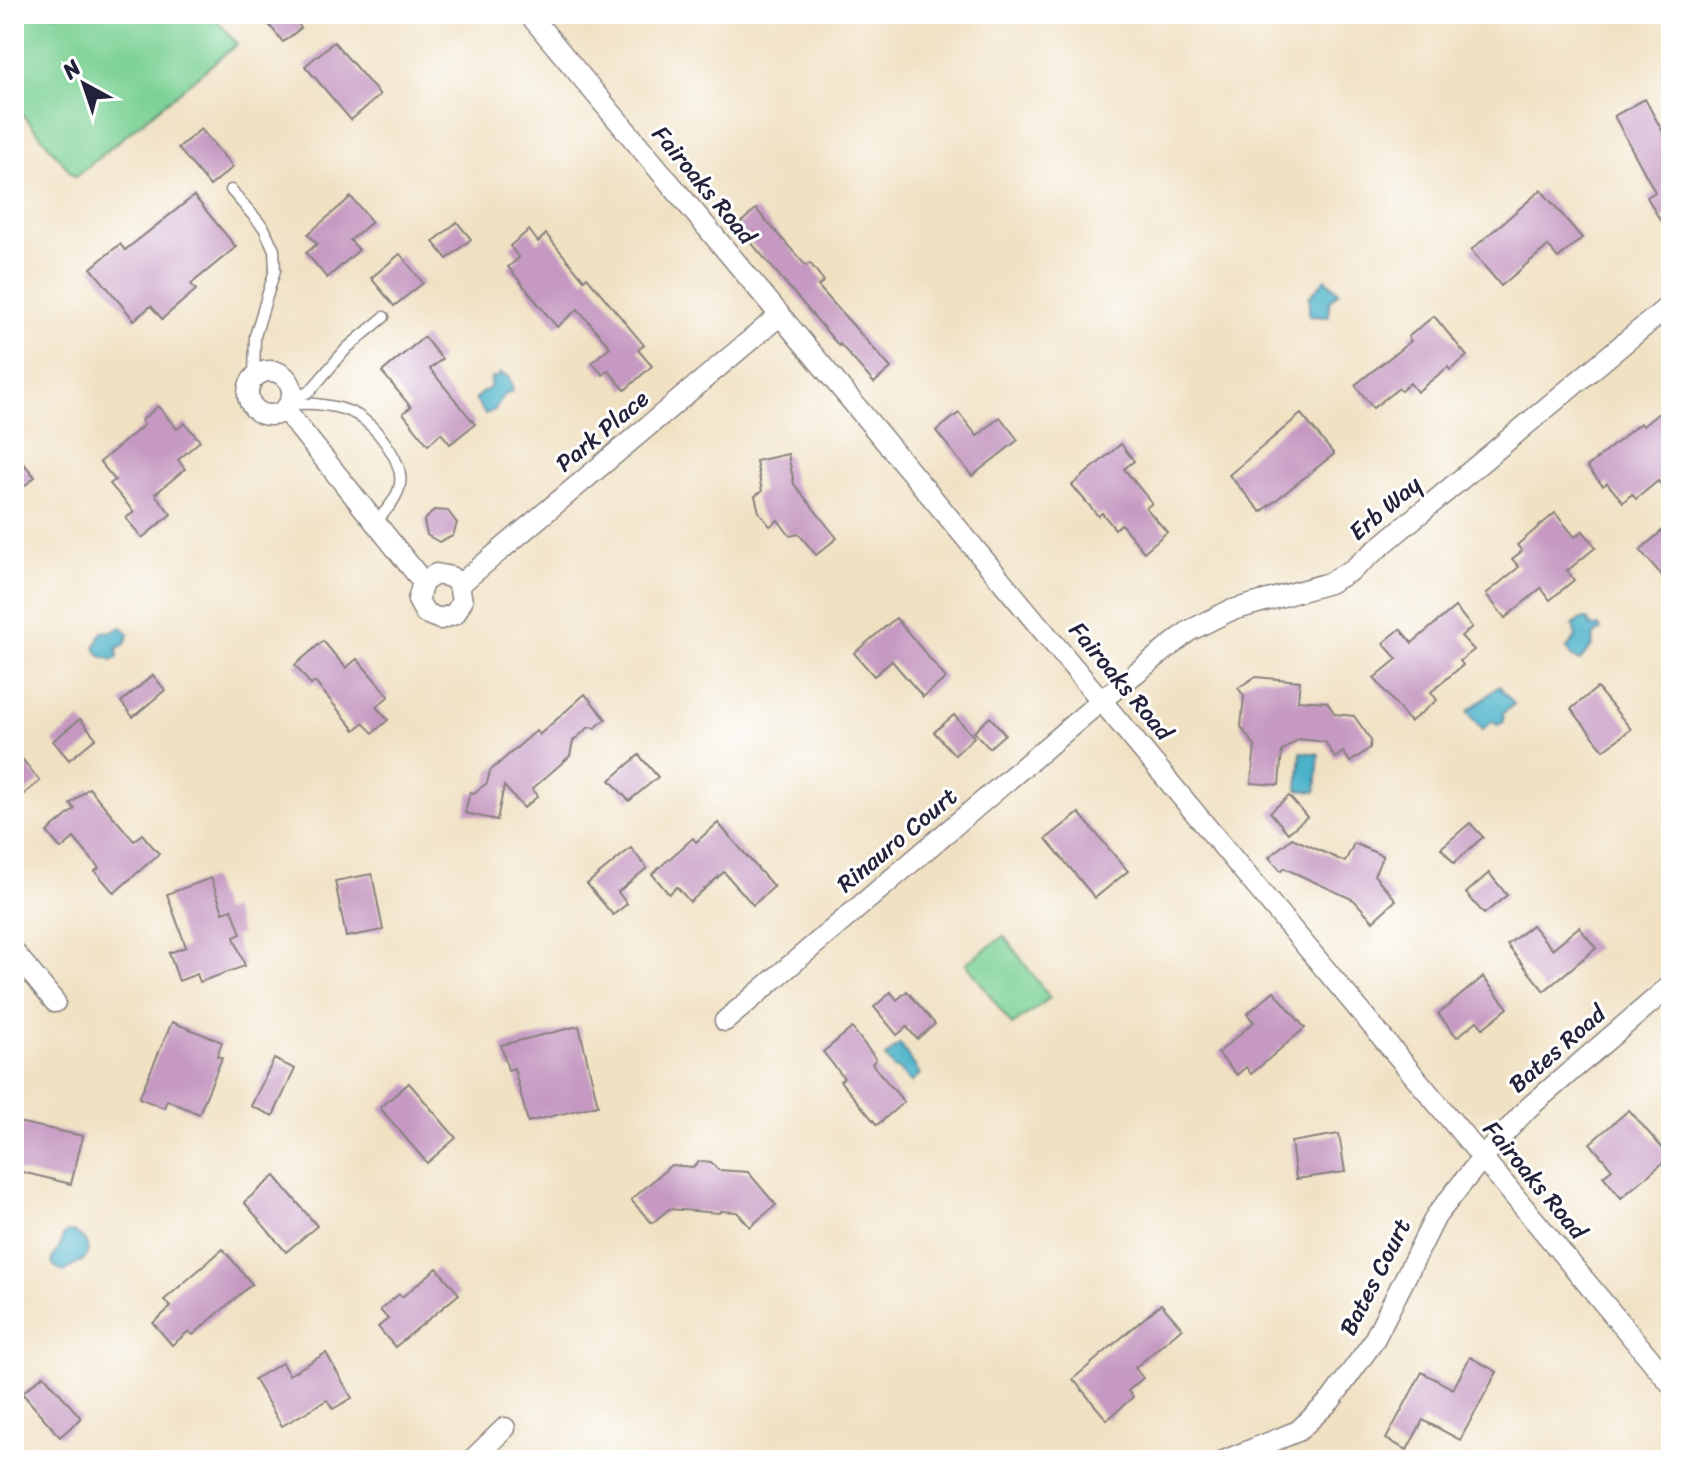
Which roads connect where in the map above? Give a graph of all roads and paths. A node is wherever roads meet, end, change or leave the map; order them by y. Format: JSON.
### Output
{"nodes":[{"id":1,"x":529,"y":14,"type":"edge"},
{"id":2,"x":231,"y":190,"type":"dead end"},
{"id":3,"x":1671,"y":304,"type":"edge"},
{"id":4,"x":779,"y":316,"type":"junction"},
{"id":5,"x":384,"y":317,"type":"dead end"},
{"id":6,"x":254,"y":377,"type":"junction"},
{"id":7,"x":289,"y":401,"type":"junction"},
{"id":8,"x":375,"y":522,"type":"junction"},
{"id":9,"x":423,"y":582,"type":"junction"},
{"id":10,"x":459,"y":585,"type":"junction"},
{"id":11,"x":1103,"y":699,"type":"junction"},
{"id":12,"x":14,"y":952,"type":"edge"},
{"id":13,"x":1671,"y":985,"type":"edge"},
{"id":14,"x":55,"y":1002,"type":"dead end"},
{"id":15,"x":725,"y":1021,"type":"dead end"},
{"id":16,"x":1483,"y":1157,"type":"junction"},
{"id":17,"x":1671,"y":1384,"type":"edge"},
{"id":18,"x":505,"y":1428,"type":"dead end"},
{"id":19,"x":472,"y":1460,"type":"edge"},
{"id":20,"x":1226,"y":1460,"type":"edge"}],
"edges":[{"from":1,"to":4,"type":"street","name":"Fairoaks Road"},
{"from":2,"to":6,"type":"lane"},
{"from":3,"to":11,"type":"street","name":"Erb Way"},
{"from":4,"to":10,"type":"street","name":"Park Place"},
{"from":4,"to":11,"type":"street","name":"Fairoaks Road"},
{"from":5,"to":7,"type":"lane"},
{"from":6,"to":7,"type":"street","name":"Park Place"},
{"from":6,"to":7,"type":"street"},
{"from":7,"to":8,"type":"street","name":"Park Place"},
{"from":7,"to":8,"type":"lane"},
{"from":8,"to":9,"type":"street","name":"Park Place"},
{"from":9,"to":10,"type":"street"},
{"from":9,"to":10,"type":"street","name":"Park Place"},
{"from":11,"to":15,"type":"street","name":"Rinauro Court"},
{"from":11,"to":16,"type":"street","name":"Fairoaks Road"},
{"from":12,"to":14,"type":"street"},
{"from":13,"to":16,"type":"street","name":"Bates Road"},
{"from":16,"to":17,"type":"street","name":"Fairoaks Road"},
{"from":16,"to":20,"type":"street","name":"Bates Court"},
{"from":18,"to":19,"type":"street"}]}
